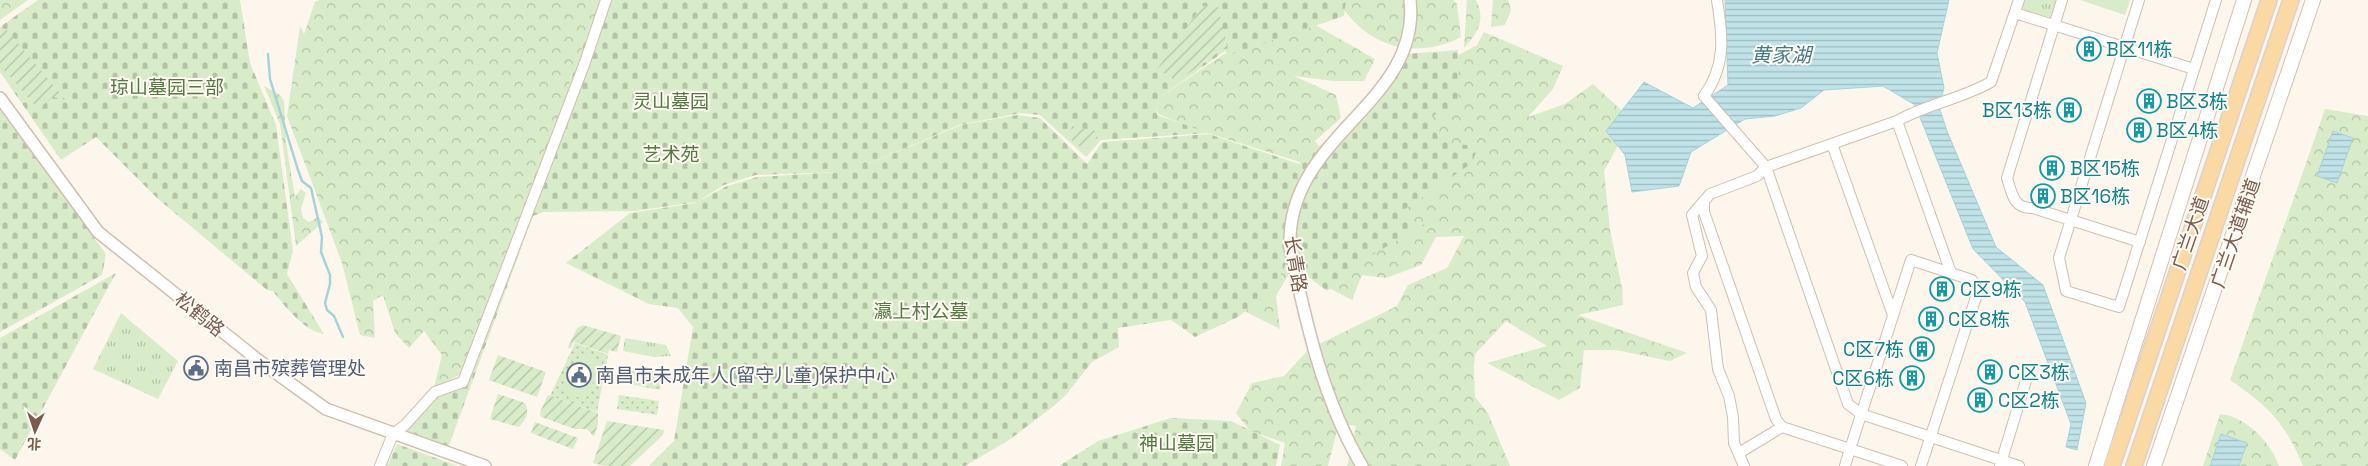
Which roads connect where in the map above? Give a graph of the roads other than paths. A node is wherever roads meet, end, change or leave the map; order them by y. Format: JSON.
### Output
{"nodes":[{"id":1,"x":606,"y":0,"type":"edge"},
{"id":2,"x":1410,"y":0,"type":"edge"},
{"id":3,"x":1717,"y":0,"type":"edge"},
{"id":4,"x":2019,"y":0,"type":"edge"},
{"id":5,"x":2062,"y":0,"type":"edge"},
{"id":6,"x":2139,"y":0,"type":"edge"},
{"id":7,"x":2216,"y":0,"type":"edge"},
{"id":8,"x":2244,"y":0,"type":"edge"},
{"id":9,"x":2269,"y":0,"type":"edge"},
{"id":10,"x":2291,"y":0,"type":"edge"},
{"id":11,"x":2313,"y":0,"type":"edge"},
{"id":12,"x":2015,"y":13,"type":"junction"},
{"id":13,"x":2054,"y":24,"type":"junction"},
{"id":14,"x":2124,"y":47,"type":"junction"},
{"id":15,"x":2194,"y":69,"type":"junction"},
{"id":16,"x":0,"y":98,"type":"edge"},
{"id":17,"x":1897,"y":121,"type":"junction"},
{"id":18,"x":1832,"y":144,"type":"junction"},
{"id":19,"x":1766,"y":167,"type":"junction"},
{"id":20,"x":1704,"y":201,"type":"junction"},
{"id":21,"x":2070,"y":221,"type":"junction"},
{"id":22,"x":2140,"y":242,"type":"junction"},
{"id":23,"x":1951,"y":273,"type":"junction"},
{"id":24,"x":1893,"y":315,"type":"junction"},
{"id":25,"x":2028,"y":374,"type":"dead end"},
{"id":26,"x":1861,"y":414,"type":"junction"},
{"id":27,"x":1782,"y":427,"type":"junction"},
{"id":28,"x":393,"y":434,"type":"junction"},
{"id":29,"x":1931,"y":438,"type":"junction"},
{"id":30,"x":1850,"y":449,"type":"junction"},
{"id":31,"x":1739,"y":453,"type":"junction"},
{"id":32,"x":2001,"y":464,"type":"edge"},
{"id":33,"x":380,"y":466,"type":"edge"},
{"id":34,"x":485,"y":466,"type":"edge"},
{"id":35,"x":1362,"y":466,"type":"edge"},
{"id":36,"x":1744,"y":466,"type":"edge"},
{"id":37,"x":1845,"y":466,"type":"edge"},
{"id":38,"x":1902,"y":466,"type":"edge"},
{"id":39,"x":1921,"y":466,"type":"edge"},
{"id":40,"x":2019,"y":466,"type":"edge"},
{"id":41,"x":2096,"y":466,"type":"edge"},
{"id":42,"x":2112,"y":466,"type":"edge"},
{"id":43,"x":2134,"y":466,"type":"edge"},
{"id":44,"x":2154,"y":466,"type":"edge"}],
"edges":[{"from":1,"to":28,"type":"street"},
{"from":2,"to":35,"type":"street","name":"长青路"},
{"from":3,"to":19,"type":"street"},
{"from":4,"to":12,"type":"street"},
{"from":5,"to":13,"type":"street"},
{"from":6,"to":14,"type":"street"},
{"from":7,"to":15,"type":"street"},
{"from":8,"to":41,"type":"main road"},
{"from":9,"to":42,"type":"main road","name":"广兰大道"},
{"from":10,"to":43,"type":"main road","name":"广兰大道"},
{"from":11,"to":44,"type":"main road","name":"广兰大道辅道"},
{"from":12,"to":13,"type":"street"},
{"from":12,"to":17,"type":"street"},
{"from":13,"to":14,"type":"street"},
{"from":13,"to":21,"type":"street"},
{"from":14,"to":15,"type":"street"},
{"from":14,"to":21,"type":"street"},
{"from":15,"to":22,"type":"street"},
{"from":16,"to":28,"type":"street","name":"松鹤路"},
{"from":17,"to":18,"type":"street"},
{"from":17,"to":23,"type":"street"},
{"from":18,"to":19,"type":"street"},
{"from":18,"to":24,"type":"street"},
{"from":19,"to":20,"type":"street"},
{"from":19,"to":26,"type":"street"},
{"from":20,"to":27,"type":"street"},
{"from":20,"to":31,"type":"street"},
{"from":21,"to":22,"type":"street"},
{"from":21,"to":22,"type":"street"},
{"from":23,"to":24,"type":"street"},
{"from":23,"to":29,"type":"street"},
{"from":24,"to":26,"type":"street"},
{"from":25,"to":32,"type":"street"},
{"from":26,"to":29,"type":"street"},
{"from":26,"to":30,"type":"street"},
{"from":27,"to":30,"type":"street"},
{"from":27,"to":31,"type":"street"},
{"from":28,"to":33,"type":"street"},
{"from":28,"to":34,"type":"street","name":"松鹤路"},
{"from":29,"to":32,"type":"street"},
{"from":29,"to":39,"type":"street"},
{"from":30,"to":37,"type":"street"},
{"from":30,"to":38,"type":"street"},
{"from":31,"to":36,"type":"street"},
{"from":32,"to":40,"type":"street"}]}
